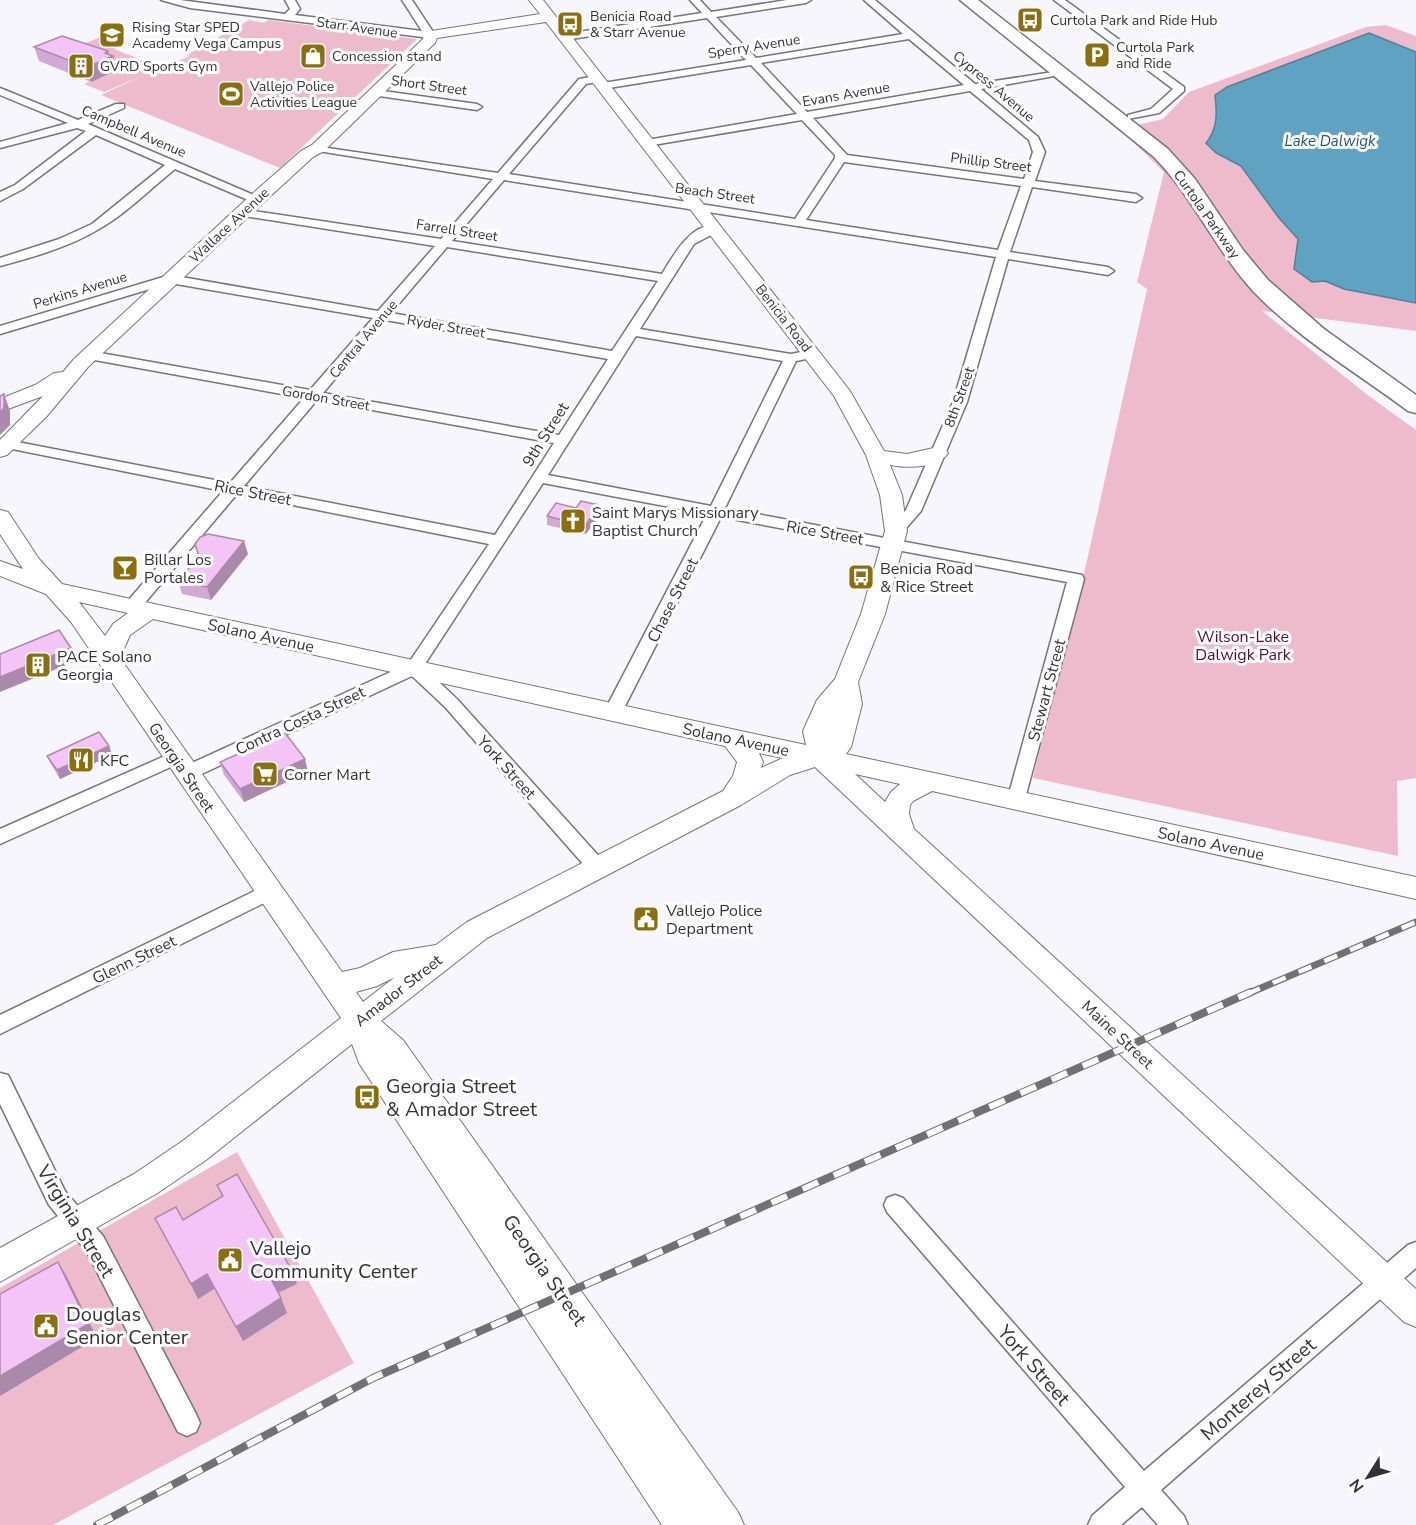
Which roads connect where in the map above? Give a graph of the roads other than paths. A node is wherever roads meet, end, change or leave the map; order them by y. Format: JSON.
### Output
{"nodes":[{"id":1,"x":166,"y":0,"type":"edge"},
{"id":2,"x":290,"y":0,"type":"edge"},
{"id":3,"x":407,"y":0,"type":"edge"},
{"id":4,"x":536,"y":0,"type":"edge"},
{"id":5,"x":695,"y":0,"type":"edge"},
{"id":6,"x":806,"y":0,"type":"edge"},
{"id":7,"x":869,"y":0,"type":"edge"},
{"id":8,"x":968,"y":0,"type":"edge"},
{"id":9,"x":982,"y":0,"type":"edge"},
{"id":10,"x":1059,"y":0,"type":"edge"},
{"id":11,"x":710,"y":15,"type":"junction"},
{"id":12,"x":288,"y":17,"type":"junction"},
{"id":13,"x":549,"y":17,"type":"junction"},
{"id":14,"x":430,"y":35,"type":"junction"},
{"id":15,"x":911,"y":36,"type":"junction"},
{"id":16,"x":565,"y":37,"type":"junction"},
{"id":17,"x":754,"y":62,"type":"junction"},
{"id":18,"x":1049,"y":74,"type":"dead end"},
{"id":19,"x":600,"y":82,"type":"junction"},
{"id":20,"x":971,"y":88,"type":"junction"},
{"id":21,"x":376,"y":93,"type":"junction"},
{"id":22,"x":2,"y":94,"type":"edge"},
{"id":23,"x":120,"y":106,"type":"dead end"},
{"id":24,"x":477,"y":107,"type":"dead end"},
{"id":25,"x":1104,"y":108,"type":"junction"},
{"id":26,"x":806,"y":116,"type":"junction"},
{"id":27,"x":1132,"y":117,"type":"junction"},
{"id":28,"x":78,"y":124,"type":"junction"},
{"id":29,"x":94,"y":130,"type":"junction"},
{"id":30,"x":647,"y":143,"type":"junction"},
{"id":31,"x":0,"y":145,"type":"edge"},
{"id":32,"x":318,"y":148,"type":"junction"},
{"id":33,"x":841,"y":158,"type":"junction"},
{"id":34,"x":172,"y":164,"type":"junction"},
{"id":35,"x":502,"y":176,"type":"junction"},
{"id":36,"x":1030,"y":182,"type":"junction"},
{"id":37,"x":0,"y":197,"type":"edge"},
{"id":38,"x":1136,"y":198,"type":"dead end"},
{"id":39,"x":257,"y":199,"type":"junction"},
{"id":40,"x":698,"y":206,"type":"junction"},
{"id":41,"x":244,"y":212,"type":"junction"},
{"id":42,"x":800,"y":221,"type":"junction"},
{"id":43,"x":713,"y":229,"type":"junction"},
{"id":44,"x":444,"y":243,"type":"junction"},
{"id":45,"x":1003,"y":254,"type":"junction"},
{"id":46,"x":0,"y":262,"type":"edge"},
{"id":47,"x":1108,"y":271,"type":"dead end"},
{"id":48,"x":666,"y":278,"type":"junction"},
{"id":49,"x":170,"y":279,"type":"junction"},
{"id":50,"x":383,"y":315,"type":"junction"},
{"id":51,"x":0,"y":330,"type":"edge"},
{"id":52,"x":631,"y":331,"type":"junction"},
{"id":53,"x":811,"y":354,"type":"junction"},
{"id":54,"x":616,"y":356,"type":"junction"},
{"id":55,"x":791,"y":358,"type":"junction"},
{"id":56,"x":85,"y":359,"type":"junction"},
{"id":57,"x":1416,"y":389,"type":"edge"},
{"id":58,"x":315,"y":396,"type":"junction"},
{"id":59,"x":6,"y":404,"type":"edge"},
{"id":60,"x":1416,"y":406,"type":"edge"},
{"id":61,"x":40,"y":412,"type":"junction"},
{"id":62,"x":562,"y":440,"type":"junction"},
{"id":63,"x":4,"y":447,"type":"edge"},
{"id":64,"x":938,"y":453,"type":"junction"},
{"id":65,"x":876,"y":455,"type":"junction"},
{"id":66,"x":538,"y":478,"type":"junction"},
{"id":67,"x":234,"y":488,"type":"junction"},
{"id":68,"x":716,"y":512,"type":"junction"},
{"id":69,"x":5,"y":525,"type":"edge"},
{"id":70,"x":895,"y":538,"type":"junction"},
{"id":71,"x":499,"y":541,"type":"junction"},
{"id":72,"x":0,"y":553,"type":"edge"},
{"id":73,"x":0,"y":568,"type":"edge"},
{"id":74,"x":1076,"y":579,"type":"joint"},
{"id":75,"x":0,"y":586,"type":"edge"},
{"id":76,"x":56,"y":590,"type":"junction"},
{"id":77,"x":140,"y":609,"type":"junction"},
{"id":78,"x":108,"y":659,"type":"junction"},
{"id":79,"x":414,"y":669,"type":"junction"},
{"id":80,"x":613,"y":712,"type":"junction"},
{"id":81,"x":734,"y":739,"type":"junction"},
{"id":82,"x":820,"y":757,"type":"junction"},
{"id":83,"x":182,"y":765,"type":"junction"},
{"id":84,"x":933,"y":782,"type":"junction"},
{"id":85,"x":732,"y":798,"type":"junction"},
{"id":86,"x":1016,"y":801,"type":"junction"},
{"id":87,"x":903,"y":834,"type":"junction"},
{"id":88,"x":0,"y":837,"type":"edge"},
{"id":89,"x":598,"y":868,"type":"junction"},
{"id":90,"x":1416,"y":888,"type":"edge"},
{"id":91,"x":269,"y":892,"type":"junction"},
{"id":92,"x":442,"y":956,"type":"junction"},
{"id":93,"x":334,"y":986,"type":"junction"},
{"id":94,"x":359,"y":1020,"type":"junction"},
{"id":95,"x":0,"y":1025,"type":"edge"},
{"id":96,"x":0,"y":1082,"type":"edge"},
{"id":97,"x":895,"y":1204,"type":"dead end"},
{"id":98,"x":77,"y":1222,"type":"junction"},
{"id":99,"x":1416,"y":1253,"type":"edge"},
{"id":100,"x":0,"y":1266,"type":"edge"},
{"id":101,"x":1383,"y":1281,"type":"junction"},
{"id":102,"x":1416,"y":1311,"type":"edge"},
{"id":103,"x":187,"y":1423,"type":"dead end"},
{"id":104,"x":1143,"y":1489,"type":"junction"},
{"id":105,"x":684,"y":1525,"type":"edge"},
{"id":106,"x":725,"y":1525,"type":"edge"},
{"id":107,"x":1101,"y":1525,"type":"edge"},
{"id":108,"x":1175,"y":1525,"type":"edge"}],
"edges":[{"from":1,"to":12,"type":"street","name":"Starr Avenue"},
{"from":2,"to":12,"type":"street"},
{"from":3,"to":14,"type":"street"},
{"from":4,"to":13,"type":"main road","name":"Benicia Road"},
{"from":5,"to":11,"type":"street"},
{"from":6,"to":11,"type":"street"},
{"from":7,"to":15,"type":"street","name":"Cypress Avenue"},
{"from":8,"to":25,"type":"main road","name":"Curtola Parkway"},
{"from":9,"to":27,"type":"main road","name":"Curtola Parkway"},
{"from":10,"to":27,"type":"street"},
{"from":11,"to":16,"type":"street"},
{"from":11,"to":17,"type":"street"},
{"from":12,"to":14,"type":"street","name":"Starr Avenue"},
{"from":13,"to":14,"type":"main road","name":"Starr Avenue"},
{"from":13,"to":16,"type":"main road","name":"Benicia Road"},
{"from":14,"to":21,"type":"main road","name":"Wallace Avenue"},
{"from":15,"to":17,"type":"street","name":"Sperry Avenue"},
{"from":15,"to":20,"type":"street","name":"Cypress Avenue"},
{"from":16,"to":19,"type":"main road","name":"Benicia Road"},
{"from":17,"to":19,"type":"street","name":"Sperry Avenue"},
{"from":17,"to":26,"type":"street"},
{"from":18,"to":20,"type":"street","name":"Evans Avenue"},
{"from":19,"to":30,"type":"main road","name":"Benicia Road"},
{"from":19,"to":35,"type":"street","name":"Central Avenue"},
{"from":20,"to":26,"type":"street","name":"Evans Avenue"},
{"from":20,"to":36,"type":"street","name":"Cypress Avenue"},
{"from":21,"to":24,"type":"street","name":"Short Street"},
{"from":21,"to":32,"type":"main road","name":"Wallace Avenue"},
{"from":22,"to":28,"type":"street","name":"Campbell Avenue"},
{"from":23,"to":28,"type":"street"},
{"from":25,"to":27,"type":"main road"},
{"from":25,"to":60,"type":"main road","name":"Curtola Parkway"},
{"from":26,"to":30,"type":"street","name":"Evans Avenue"},
{"from":26,"to":33,"type":"street"},
{"from":27,"to":57,"type":"main road","name":"Curtola Parkway"},
{"from":28,"to":29,"type":"street","name":"Campbell Avenue"},
{"from":28,"to":31,"type":"street"},
{"from":29,"to":34,"type":"street","name":"Campbell Avenue"},
{"from":29,"to":37,"type":"street"},
{"from":30,"to":40,"type":"main road","name":"Benicia Road"},
{"from":32,"to":35,"type":"street","name":"Beach Street"},
{"from":32,"to":39,"type":"main road","name":"Wallace Avenue"},
{"from":33,"to":36,"type":"street","name":"Phillip Street"},
{"from":33,"to":42,"type":"street"},
{"from":34,"to":39,"type":"street","name":"Campbell Avenue"},
{"from":34,"to":46,"type":"street"},
{"from":35,"to":40,"type":"street","name":"Beach Street"},
{"from":35,"to":44,"type":"street","name":"Central Avenue"},
{"from":36,"to":38,"type":"street","name":"Phillip Street"},
{"from":36,"to":45,"type":"street","name":"Cypress Avenue"},
{"from":39,"to":41,"type":"main road","name":"Wallace Avenue"},
{"from":40,"to":42,"type":"street","name":"Beach Street"},
{"from":40,"to":43,"type":"main road","name":"Benicia Road"},
{"from":41,"to":44,"type":"street","name":"Farrell Street"},
{"from":41,"to":49,"type":"main road","name":"Wallace Avenue"},
{"from":42,"to":45,"type":"street","name":"Beach Street"},
{"from":43,"to":48,"type":"street","name":"9th Street"},
{"from":43,"to":53,"type":"main road","name":"Benicia Road"},
{"from":44,"to":48,"type":"street","name":"Farrell Street"},
{"from":44,"to":50,"type":"street","name":"Central Avenue"},
{"from":45,"to":47,"type":"street","name":"Beach Street"},
{"from":45,"to":64,"type":"street","name":"8th Street"},
{"from":48,"to":52,"type":"street","name":"9th Street"},
{"from":49,"to":50,"type":"street","name":"Ryder Street"},
{"from":49,"to":51,"type":"street","name":"Perkins Avenue"},
{"from":49,"to":56,"type":"main road","name":"Wallace Avenue"},
{"from":50,"to":54,"type":"street","name":"Ryder Street"},
{"from":50,"to":58,"type":"street","name":"Central Avenue"},
{"from":52,"to":54,"type":"street","name":"9th Street"},
{"from":52,"to":55,"type":"street"},
{"from":53,"to":55,"type":"street"},
{"from":53,"to":65,"type":"main road","name":"Benicia Road"},
{"from":54,"to":62,"type":"street","name":"9th Street"},
{"from":55,"to":68,"type":"street","name":"Chase Street"},
{"from":56,"to":58,"type":"street","name":"Gordon Street"},
{"from":56,"to":59,"type":"main road"},
{"from":56,"to":61,"type":"main road","name":"Wallace Avenue"},
{"from":58,"to":62,"type":"street","name":"Gordon Street"},
{"from":58,"to":67,"type":"street","name":"Central Avenue"},
{"from":59,"to":61,"type":"main road"},
{"from":61,"to":63,"type":"main road","name":"Wallace Avenue"},
{"from":62,"to":66,"type":"street","name":"9th Street"},
{"from":63,"to":67,"type":"street","name":"Rice Street"},
{"from":64,"to":65,"type":"main road"},
{"from":64,"to":70,"type":"street","name":"8th Street"},
{"from":65,"to":70,"type":"main road","name":"Benicia Road"},
{"from":66,"to":68,"type":"street","name":"Rice Street"},
{"from":66,"to":71,"type":"street","name":"9th Street"},
{"from":67,"to":71,"type":"street","name":"Rice Street"},
{"from":67,"to":77,"type":"street","name":"Central Avenue"},
{"from":68,"to":70,"type":"street","name":"Rice Street"},
{"from":68,"to":80,"type":"street","name":"Chase Street"},
{"from":69,"to":72,"type":"main road"},
{"from":69,"to":76,"type":"main road","name":"Georgia Street"},
{"from":70,"to":74,"type":"street","name":"Rice Street"},
{"from":70,"to":82,"type":"main road","name":"Benicia Road"},
{"from":71,"to":79,"type":"street","name":"9th Street"},
{"from":73,"to":76,"type":"main road","name":"Solano Avenue"},
{"from":74,"to":86,"type":"street","name":"Stewart Street"},
{"from":75,"to":76,"type":"main road","name":"Solano Avenue"},
{"from":76,"to":77,"type":"main road","name":"Solano Avenue"},
{"from":76,"to":78,"type":"main road","name":"Georgia Street"},
{"from":77,"to":78,"type":"main road"},
{"from":77,"to":79,"type":"main road","name":"Solano Avenue"},
{"from":78,"to":83,"type":"main road","name":"Georgia Street"},
{"from":79,"to":80,"type":"main road","name":"Solano Avenue"},
{"from":79,"to":83,"type":"street","name":"Contra Costa Street"},
{"from":79,"to":89,"type":"street","name":"York Street"},
{"from":80,"to":81,"type":"main road","name":"Solano Avenue"},
{"from":81,"to":82,"type":"main road","name":"Solano Avenue"},
{"from":81,"to":85,"type":"main road"},
{"from":82,"to":84,"type":"main road","name":"Solano Avenue"},
{"from":82,"to":85,"type":"main road","name":"Amador Street"},
{"from":82,"to":87,"type":"main road","name":"Maine Street"},
{"from":83,"to":88,"type":"street","name":"Contra Costa Street"},
{"from":83,"to":91,"type":"main road","name":"Georgia Street"},
{"from":84,"to":86,"type":"main road","name":"Solano Avenue"},
{"from":84,"to":87,"type":"main road"},
{"from":85,"to":89,"type":"main road","name":"Amador Street"},
{"from":86,"to":90,"type":"main road","name":"Solano Avenue"},
{"from":87,"to":101,"type":"main road","name":"Maine Street"},
{"from":89,"to":92,"type":"main road","name":"Amador Street"},
{"from":91,"to":93,"type":"main road","name":"Georgia Street"},
{"from":91,"to":95,"type":"street","name":"Glenn Street"},
{"from":92,"to":93,"type":"main road"},
{"from":92,"to":94,"type":"main road","name":"Amador Street"},
{"from":93,"to":94,"type":"main road","name":"Georgia Street"},
{"from":94,"to":98,"type":"main road","name":"Amador Street"},
{"from":94,"to":105,"type":"main road","name":"Georgia Street"},
{"from":94,"to":106,"type":"main road","name":"Georgia Street"},
{"from":96,"to":98,"type":"street","name":"Virginia Street"},
{"from":97,"to":104,"type":"street","name":"York Street"},
{"from":98,"to":100,"type":"main road","name":"Amador Street"},
{"from":98,"to":103,"type":"street","name":"Virginia Street"},
{"from":99,"to":101,"type":"street","name":"Monterey Street"},
{"from":101,"to":102,"type":"main road","name":"Maine Street"},
{"from":101,"to":104,"type":"street","name":"Monterey Street"},
{"from":104,"to":107,"type":"street","name":"Monterey Street"},
{"from":104,"to":108,"type":"street","name":"York Street"}]}
